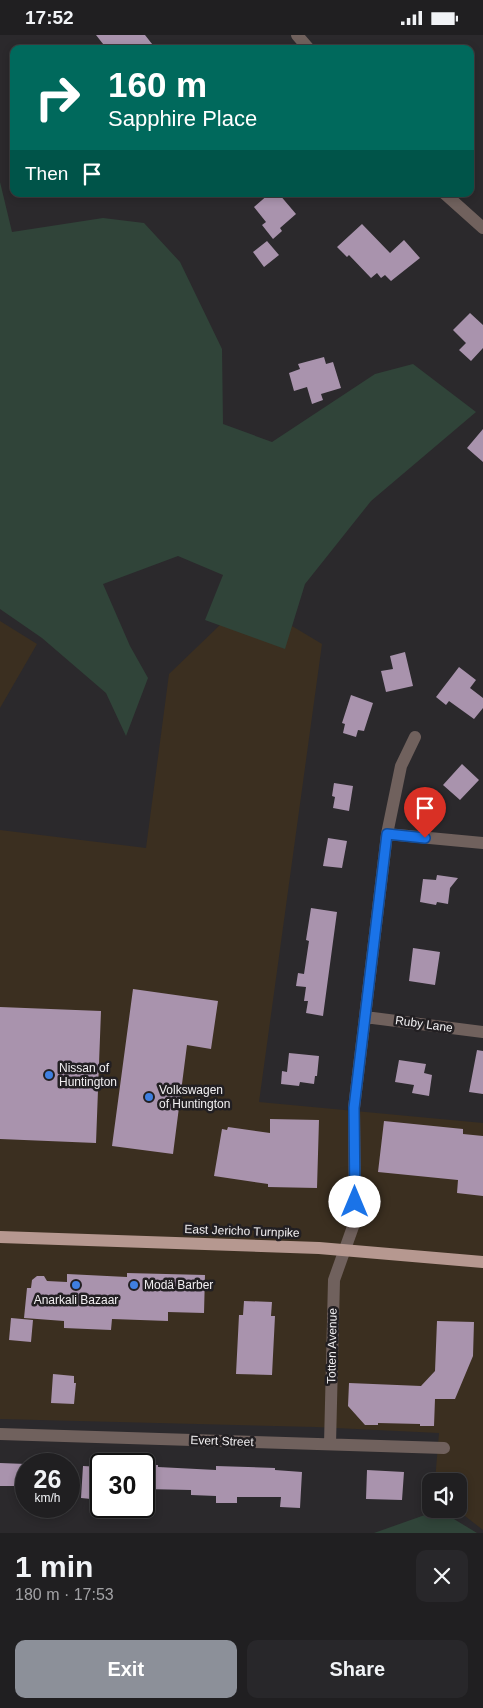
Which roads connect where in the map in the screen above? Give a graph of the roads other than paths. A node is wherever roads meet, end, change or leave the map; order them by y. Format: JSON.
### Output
{"nodes":[{"id":1,"x":297,"y":35,"type":"edge"},
{"id":2,"x":306,"y":45,"type":"edge"},
{"id":3,"x":448,"y":197,"type":"edge"},
{"id":4,"x":483,"y":228,"type":"edge"},
{"id":5,"x":415,"y":737,"type":"dead end"},
{"id":6,"x":387,"y":834,"type":"junction"},
{"id":7,"x":483,"y":843,"type":"edge"},
{"id":8,"x":365,"y":1017,"type":"junction"},
{"id":9,"x":483,"y":1032,"type":"edge"},
{"id":10,"x":0,"y":1237,"type":"edge"},
{"id":11,"x":345,"y":1250,"type":"junction"},
{"id":12,"x":483,"y":1262,"type":"edge"},
{"id":13,"x":0,"y":1434,"type":"edge"},
{"id":14,"x":330,"y":1445,"type":"junction"},
{"id":15,"x":444,"y":1448,"type":"dead end"}],
"edges":[{"from":1,"to":2,"type":"street"},
{"from":3,"to":4,"type":"street"},
{"from":5,"to":6,"type":"street","name":"Totten Avenue"},
{"from":6,"to":7,"type":"street"},
{"from":6,"to":8,"type":"street","name":"Totten Avenue"},
{"from":8,"to":9,"type":"street","name":"Ruby Lane"},
{"from":8,"to":11,"type":"street","name":"Totten Avenue"},
{"from":10,"to":11,"type":"main road","name":"East Jericho Turnpike"},
{"from":11,"to":12,"type":"main road","name":"East Jericho Turnpike"},
{"from":11,"to":14,"type":"street","name":"Totten Avenue"},
{"from":13,"to":14,"type":"street","name":"Evert Street"},
{"from":14,"to":15,"type":"street","name":"Evert Street"}]}
